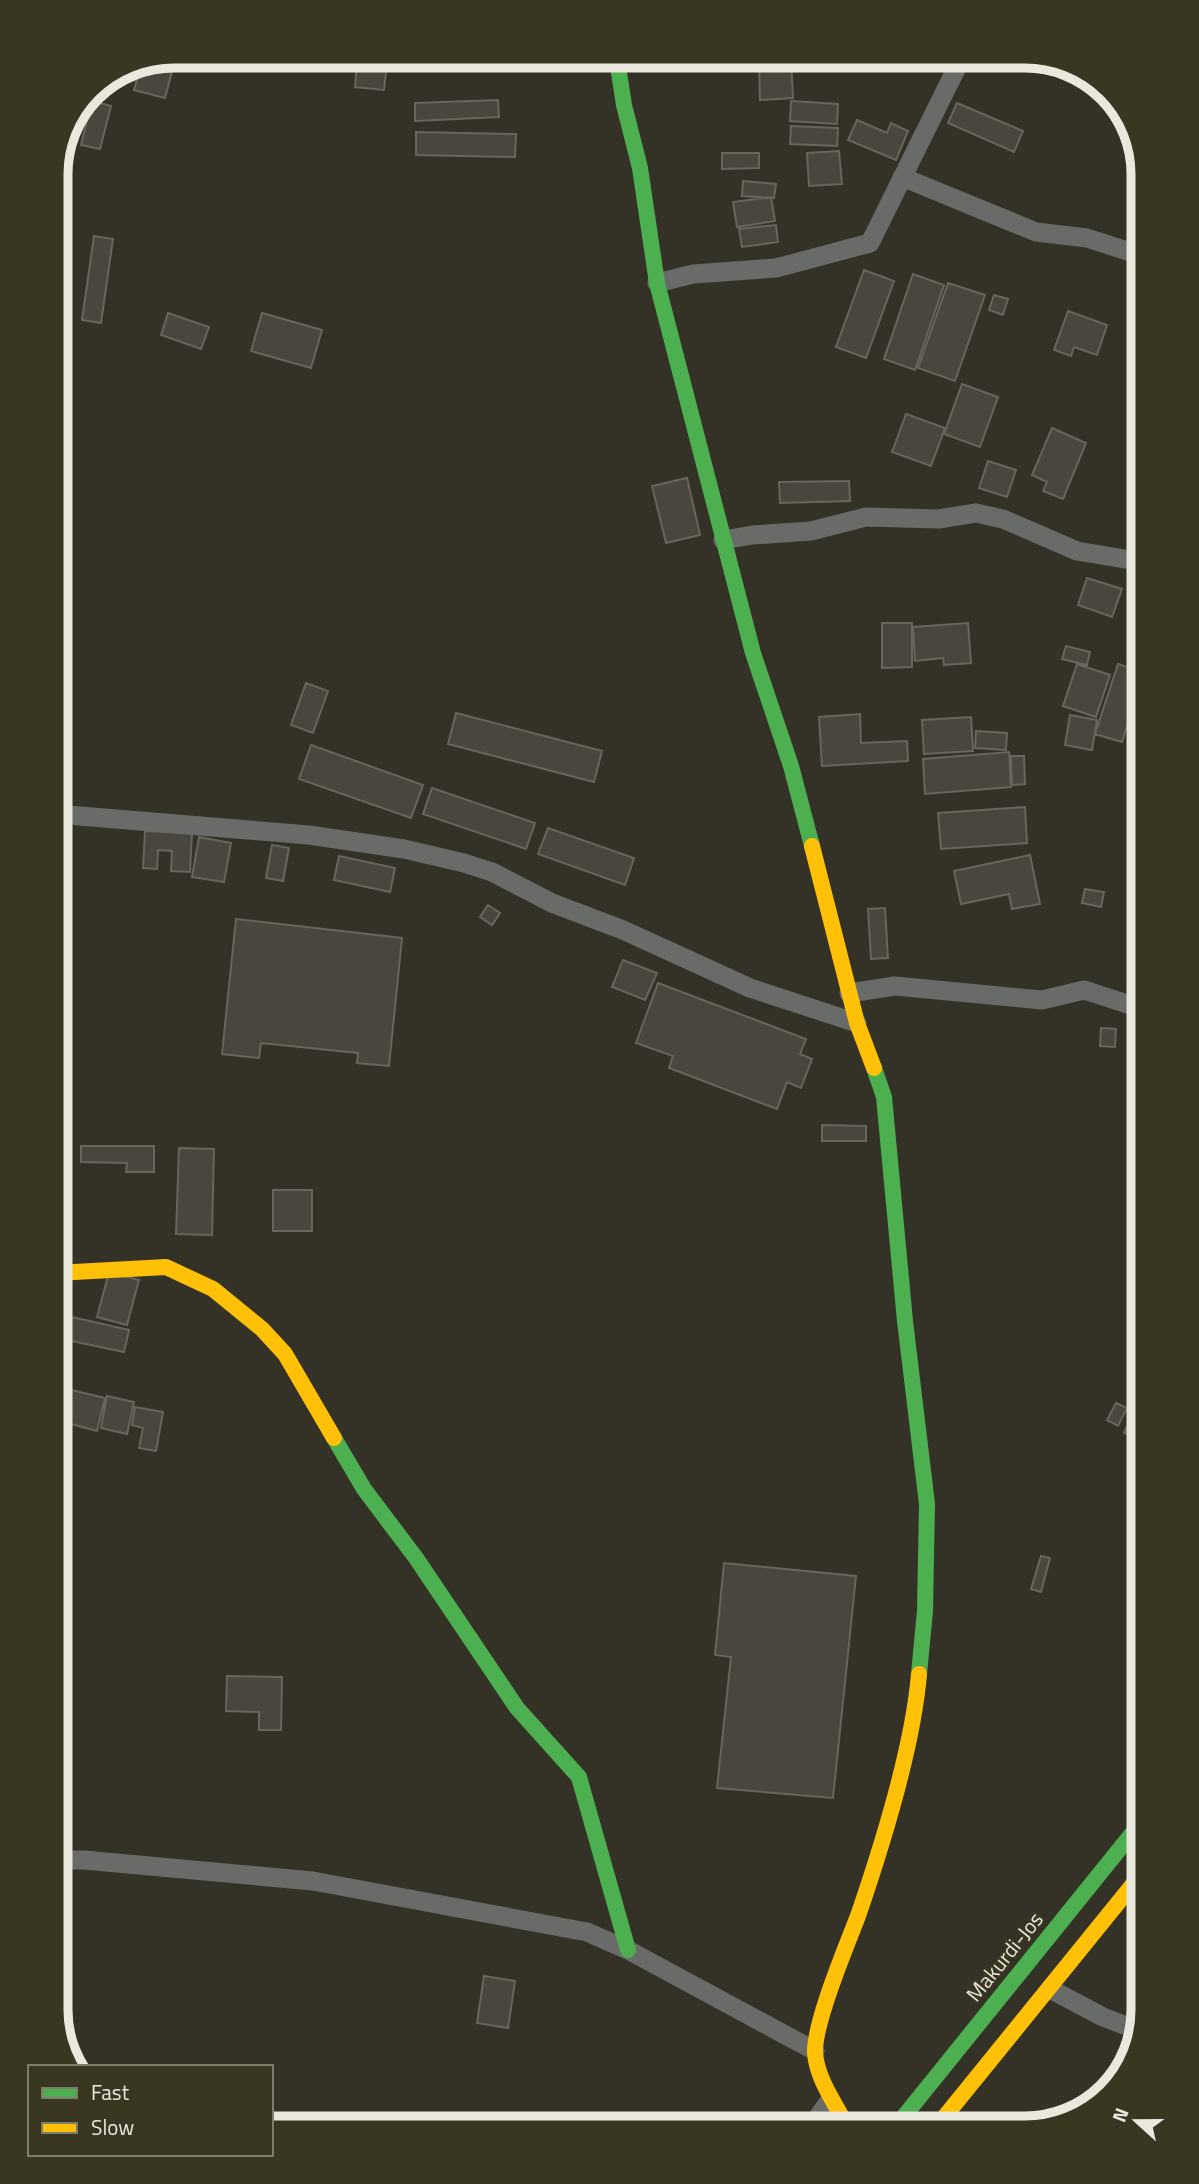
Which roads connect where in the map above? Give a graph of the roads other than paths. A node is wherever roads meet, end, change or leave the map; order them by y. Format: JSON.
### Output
{"nodes":[{"id":1,"x":618,"y":68,"type":"edge"},
{"id":2,"x":956,"y":68,"type":"edge"},
{"id":3,"x":902,"y":177,"type":"junction"},
{"id":4,"x":1131,"y":252,"type":"edge"},
{"id":5,"x":657,"y":283,"type":"junction"},
{"id":6,"x":723,"y":540,"type":"junction"},
{"id":7,"x":1131,"y":560,"type":"edge"},
{"id":8,"x":68,"y":815,"type":"edge"},
{"id":9,"x":849,"y":993,"type":"junction"},
{"id":10,"x":1131,"y":1005,"type":"edge"},
{"id":11,"x":857,"y":1023,"type":"junction"},
{"id":12,"x":68,"y":1277,"type":"edge"},
{"id":13,"x":1131,"y":1834,"type":"edge"},
{"id":14,"x":68,"y":1860,"type":"edge"},
{"id":15,"x":1131,"y":1887,"type":"edge"},
{"id":16,"x":628,"y":1950,"type":"junction"},
{"id":17,"x":1050,"y":1989,"type":"junction"},
{"id":18,"x":1129,"y":2027,"type":"edge"},
{"id":19,"x":816,"y":2052,"type":"junction"},
{"id":20,"x":830,"y":2100,"type":"junction"},
{"id":21,"x":819,"y":2116,"type":"edge"},
{"id":22,"x":841,"y":2116,"type":"edge"},
{"id":23,"x":904,"y":2116,"type":"edge"},
{"id":24,"x":946,"y":2116,"type":"edge"}],
"edges":[{"from":1,"to":5,"type":"main road"},
{"from":2,"to":3,"type":"street"},
{"from":3,"to":4,"type":"street"},
{"from":3,"to":5,"type":"street"},
{"from":5,"to":6,"type":"main road"},
{"from":6,"to":7,"type":"street"},
{"from":6,"to":9,"type":"main road"},
{"from":8,"to":11,"type":"street"},
{"from":9,"to":10,"type":"street"},
{"from":9,"to":11,"type":"main road"},
{"from":11,"to":19,"type":"main road"},
{"from":12,"to":16,"type":"main road"},
{"from":13,"to":23,"type":"main road","name":"Makurdi-Jos"},
{"from":14,"to":16,"type":"street"},
{"from":15,"to":17,"type":"main road"},
{"from":16,"to":19,"type":"street"},
{"from":17,"to":18,"type":"street"},
{"from":17,"to":24,"type":"main road"},
{"from":19,"to":20,"type":"main road"},
{"from":20,"to":21,"type":"street"},
{"from":20,"to":22,"type":"main road"}]}
